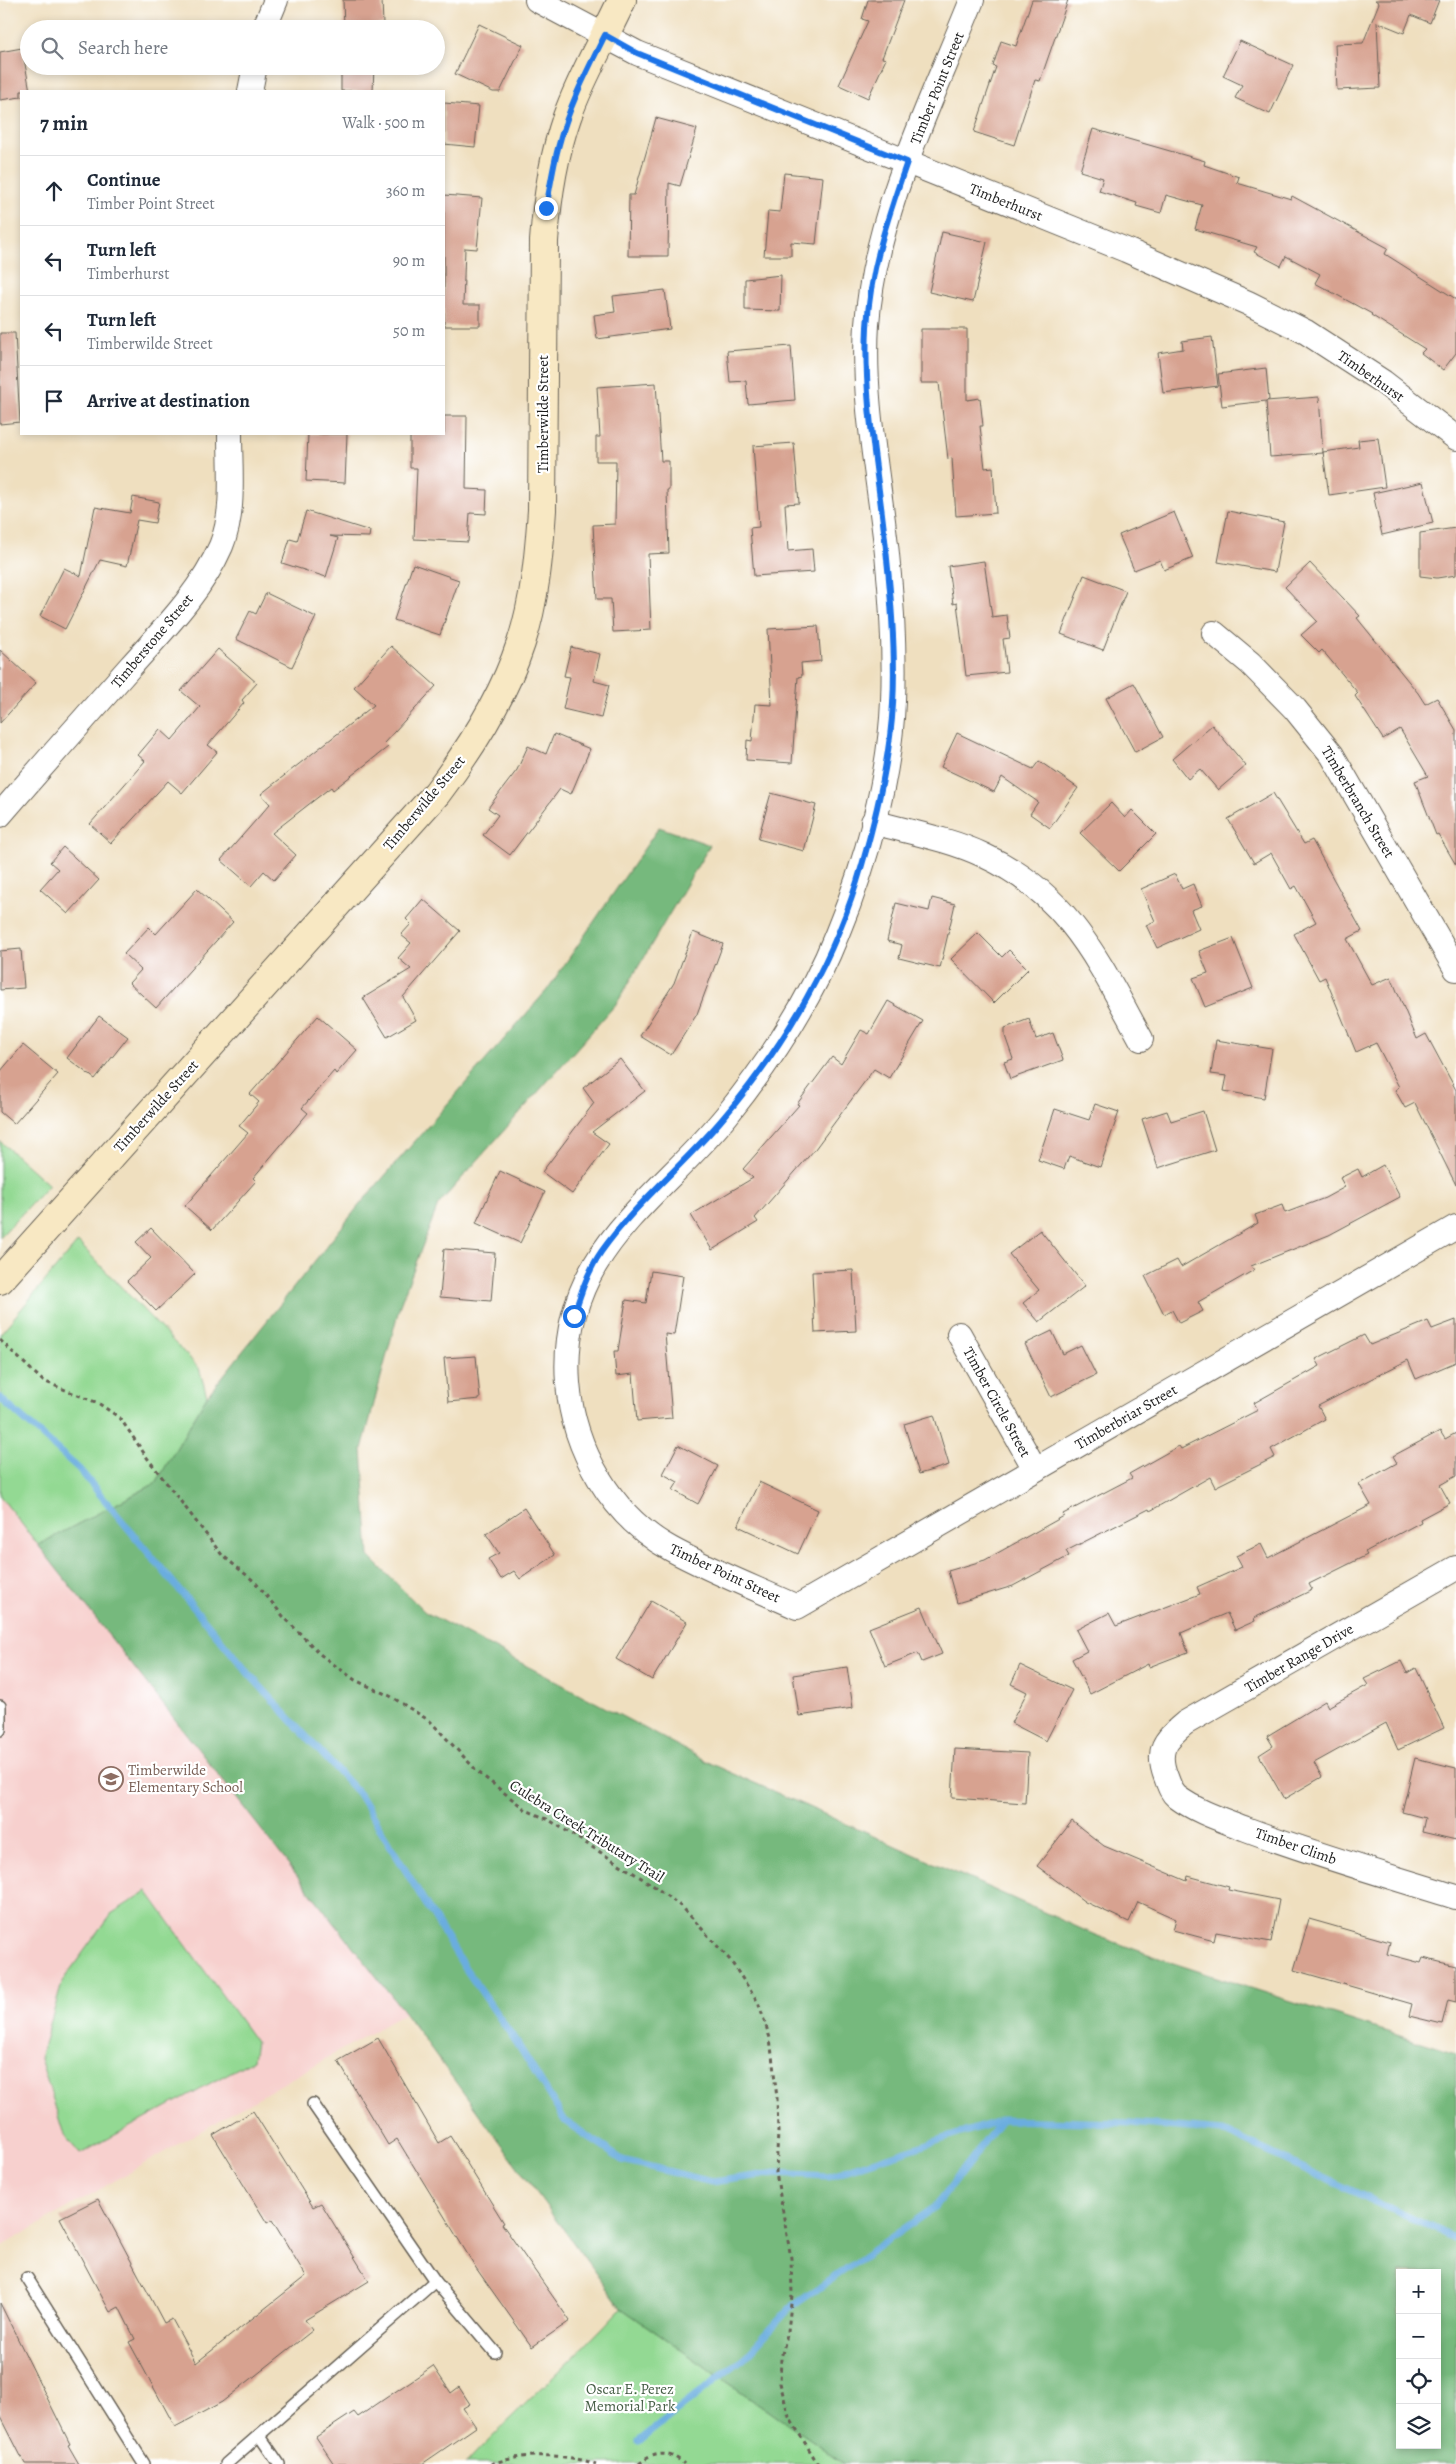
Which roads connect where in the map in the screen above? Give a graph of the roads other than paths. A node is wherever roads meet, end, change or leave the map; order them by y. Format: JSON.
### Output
{"nodes":[{"id":1,"x":276,"y":0,"type":"edge"},
{"id":2,"x":538,"y":0,"type":"edge"},
{"id":3,"x":622,"y":0,"type":"edge"},
{"id":4,"x":972,"y":0,"type":"edge"},
{"id":5,"x":268,"y":20,"type":"edge"},
{"id":6,"x":605,"y":35,"type":"junction"},
{"id":7,"x":253,"y":75,"type":"edge"},
{"id":8,"x":250,"y":90,"type":"edge"},
{"id":9,"x":907,"y":162,"type":"junction"},
{"id":10,"x":230,"y":435,"type":"edge"},
{"id":11,"x":1456,"y":438,"type":"edge"},
{"id":12,"x":1214,"y":633,"type":"dead end"},
{"id":13,"x":0,"y":815,"type":"edge"},
{"id":14,"x":873,"y":822,"type":"junction"},
{"id":15,"x":1456,"y":969,"type":"edge"},
{"id":16,"x":1141,"y":1039,"type":"dead end"},
{"id":17,"x":1456,"y":1227,"type":"edge"},
{"id":18,"x":8,"y":1272,"type":"edge"},
{"id":19,"x":959,"y":1334,"type":"dead end"},
{"id":20,"x":1035,"y":1469,"type":"junction"},
{"id":21,"x":1456,"y":1568,"type":"edge"},
{"id":22,"x":797,"y":1607,"type":"joint"},
{"id":23,"x":1,"y":1709,"type":"edge"},
{"id":24,"x":0,"y":1730,"type":"edge"},
{"id":25,"x":1160,"y":1763,"type":"joint"},
{"id":26,"x":1456,"y":1897,"type":"edge"},
{"id":27,"x":313,"y":2104,"type":"dead end"},
{"id":28,"x":27,"y":2278,"type":"dead end"},
{"id":29,"x":435,"y":2281,"type":"junction"},
{"id":30,"x":495,"y":2352,"type":"dead end"},
{"id":31,"x":259,"y":2436,"type":"junction"},
{"id":32,"x":144,"y":2464,"type":"edge"},
{"id":33,"x":226,"y":2464,"type":"edge"},
{"id":34,"x":279,"y":2464,"type":"edge"}],
"edges":[{"from":1,"to":5,"type":"street"},
{"from":2,"to":6,"type":"street","name":"Timberhurst"},
{"from":3,"to":6,"type":"street","name":"Timberwilde Street"},
{"from":4,"to":9,"type":"street","name":"Timber Point Street"},
{"from":6,"to":9,"type":"street","name":"Timberhurst"},
{"from":6,"to":18,"type":"street","name":"Timberwilde Street"},
{"from":7,"to":8,"type":"street"},
{"from":9,"to":11,"type":"street","name":"Timberhurst"},
{"from":9,"to":14,"type":"street","name":"Timber Point Street"},
{"from":10,"to":13,"type":"street","name":"Timberstone Street"},
{"from":12,"to":15,"type":"street","name":"Timberbranch Street"},
{"from":14,"to":16,"type":"street"},
{"from":14,"to":22,"type":"street","name":"Timber Point Street"},
{"from":17,"to":20,"type":"street","name":"Timberbriar Street"},
{"from":19,"to":20,"type":"street","name":"Timber Circle Street"},
{"from":20,"to":22,"type":"street","name":"Timberbriar Street"},
{"from":21,"to":25,"type":"street","name":"Timber Range Drive"},
{"from":23,"to":24,"type":"lane"},
{"from":25,"to":26,"type":"street","name":"Timber Climb"},
{"from":27,"to":29,"type":"lane"},
{"from":28,"to":32,"type":"lane"},
{"from":29,"to":30,"type":"lane"},
{"from":29,"to":31,"type":"lane"},
{"from":31,"to":33,"type":"lane"},
{"from":31,"to":34,"type":"lane"}]}
